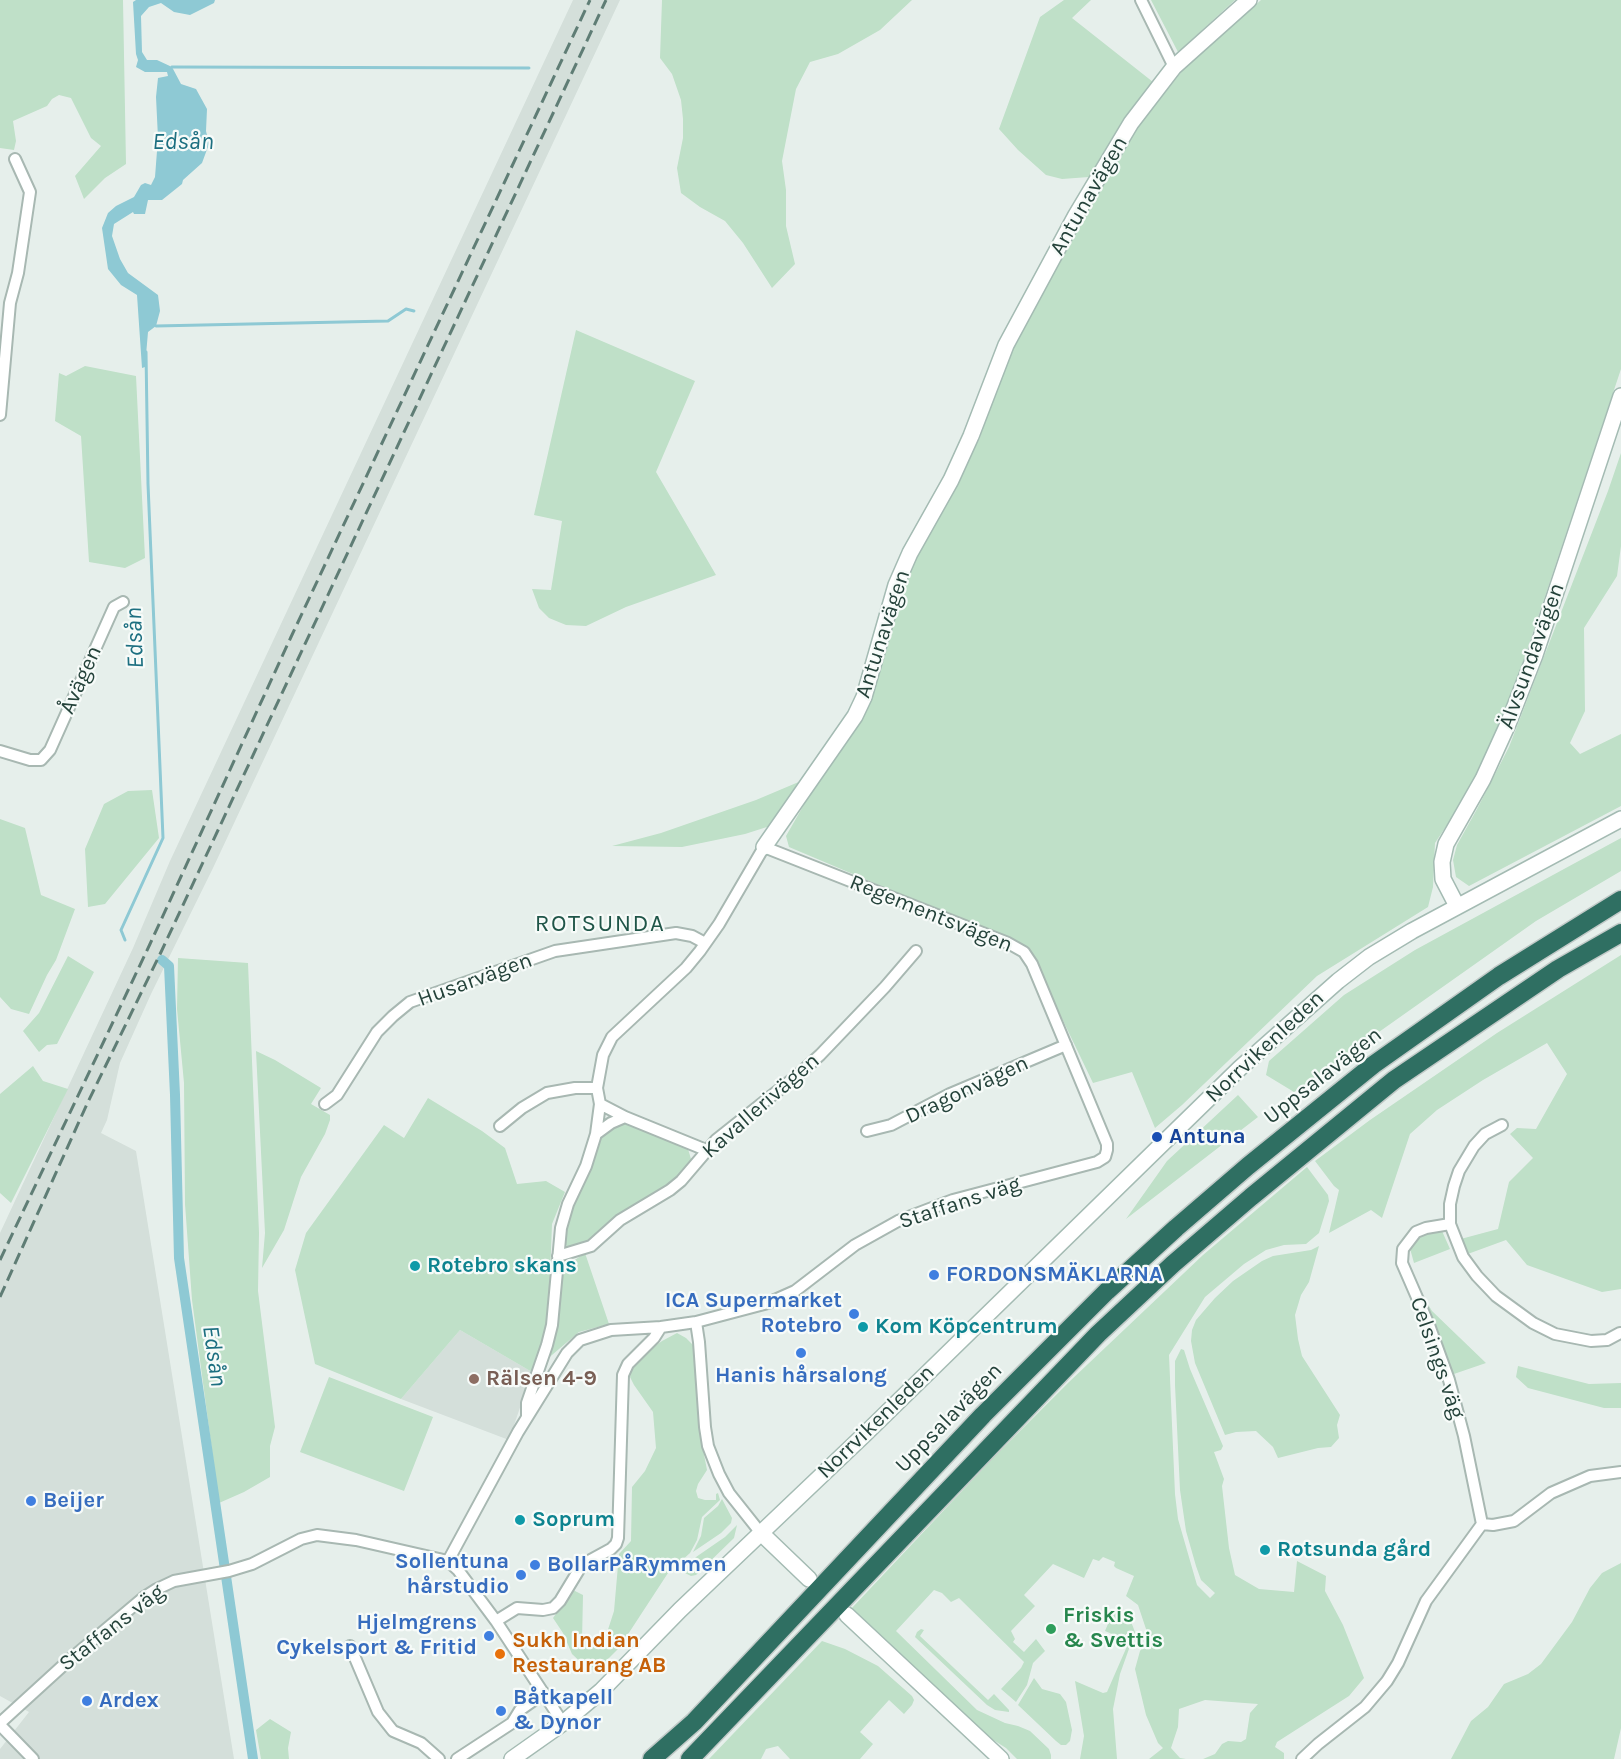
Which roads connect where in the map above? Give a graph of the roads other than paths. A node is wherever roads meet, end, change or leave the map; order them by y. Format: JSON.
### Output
{"nodes":[{"id":1,"x":1141,"y":0,"type":"edge"},
{"id":2,"x":1249,"y":0,"type":"edge"},
{"id":3,"x":1174,"y":67,"type":"junction"},
{"id":4,"x":15,"y":159,"type":"dead end"},
{"id":5,"x":5,"y":302,"type":"edge"},
{"id":6,"x":1621,"y":396,"type":"edge"},
{"id":7,"x":0,"y":415,"type":"edge"},
{"id":8,"x":123,"y":602,"type":"dead end"},
{"id":9,"x":0,"y":751,"type":"edge"},
{"id":10,"x":1621,"y":819,"type":"edge"},
{"id":11,"x":764,"y":847,"type":"junction"},
{"id":12,"x":1621,"y":900,"type":"edge"},
{"id":13,"x":1457,"y":906,"type":"junction"},
{"id":14,"x":1621,"y":933,"type":"edge"},
{"id":15,"x":705,"y":943,"type":"junction"},
{"id":16,"x":916,"y":951,"type":"dead end"},
{"id":17,"x":1066,"y":1045,"type":"junction"},
{"id":18,"x":597,"y":1088,"type":"junction"},
{"id":19,"x":325,"y":1104,"type":"dead end"},
{"id":20,"x":600,"y":1104,"type":"junction"},
{"id":21,"x":625,"y":1117,"type":"junction"},
{"id":22,"x":1502,"y":1125,"type":"dead end"},
{"id":23,"x":500,"y":1126,"type":"dead end"},
{"id":24,"x":867,"y":1131,"type":"dead end"},
{"id":25,"x":596,"y":1134,"type":"junction"},
{"id":26,"x":706,"y":1150,"type":"junction"},
{"id":27,"x":1105,"y":1157,"type":"joint"},
{"id":28,"x":1450,"y":1224,"type":"junction"},
{"id":29,"x":558,"y":1256,"type":"junction"},
{"id":30,"x":696,"y":1322,"type":"junction"},
{"id":31,"x":661,"y":1327,"type":"junction"},
{"id":32,"x":1620,"y":1333,"type":"edge"},
{"id":33,"x":527,"y":1416,"type":"junction"},
{"id":34,"x":1621,"y":1472,"type":"edge"},
{"id":35,"x":1482,"y":1524,"type":"junction"},
{"id":36,"x":760,"y":1532,"type":"junction"},
{"id":37,"x":448,"y":1561,"type":"junction"},
{"id":38,"x":809,"y":1579,"type":"dead end"},
{"id":39,"x":847,"y":1615,"type":"dead end"},
{"id":40,"x":495,"y":1621,"type":"junction"},
{"id":41,"x":350,"y":1646,"type":"dead end"},
{"id":42,"x":544,"y":1693,"type":"junction"},
{"id":43,"x":563,"y":1723,"type":"junction"},
{"id":44,"x":0,"y":1724,"type":"edge"},
{"id":45,"x":33,"y":1759,"type":"edge"},
{"id":46,"x":439,"y":1759,"type":"edge"},
{"id":47,"x":457,"y":1759,"type":"edge"},
{"id":48,"x":512,"y":1759,"type":"edge"},
{"id":49,"x":652,"y":1759,"type":"edge"},
{"id":50,"x":690,"y":1759,"type":"edge"},
{"id":51,"x":1001,"y":1759,"type":"edge"},
{"id":52,"x":1302,"y":1759,"type":"edge"}],
"edges":[{"from":1,"to":3,"type":"street"},
{"from":2,"to":3,"type":"street","name":"Antunavägen"},
{"from":3,"to":11,"type":"street","name":"Antunavägen"},
{"from":4,"to":5,"type":"street"},
{"from":5,"to":7,"type":"street"},
{"from":6,"to":13,"type":"street","name":"Älvsundavägen"},
{"from":8,"to":9,"type":"street","name":"Åvägen"},
{"from":10,"to":13,"type":"street","name":"Norrvikenleden"},
{"from":11,"to":15,"type":"street","name":"Antunavägen"},
{"from":11,"to":17,"type":"street","name":"Regementsvägen"},
{"from":12,"to":49,"type":"highway","name":"Uppsalavägen"},
{"from":13,"to":36,"type":"street","name":"Norrvikenleden"},
{"from":14,"to":50,"type":"highway"},
{"from":15,"to":18,"type":"street","name":"Antunavägen"},
{"from":15,"to":19,"type":"street","name":"Husarvägen"},
{"from":16,"to":26,"type":"street","name":"Kavallerivägen"},
{"from":17,"to":24,"type":"street","name":"Dragonvägen"},
{"from":17,"to":27,"type":"street","name":"Regementsvägen"},
{"from":18,"to":20,"type":"street","name":"Antunavägen"},
{"from":18,"to":23,"type":"street"},
{"from":20,"to":21,"type":"street"},
{"from":20,"to":25,"type":"street","name":"Antunavägen"},
{"from":21,"to":25,"type":"street"},
{"from":21,"to":26,"type":"street"},
{"from":22,"to":28,"type":"street"},
{"from":25,"to":29,"type":"street","name":"Antunavägen"},
{"from":26,"to":29,"type":"street","name":"Kavallerivägen"},
{"from":27,"to":30,"type":"street","name":"Staffans väg"},
{"from":28,"to":32,"type":"street"},
{"from":28,"to":35,"type":"street","name":"Celsings väg"},
{"from":29,"to":33,"type":"street","name":"Antunavägen"},
{"from":30,"to":31,"type":"street","name":"Staffans väg"},
{"from":30,"to":36,"type":"street"},
{"from":31,"to":33,"type":"street","name":"Staffans väg"},
{"from":31,"to":40,"type":"street"},
{"from":33,"to":37,"type":"street","name":"Staffans väg"},
{"from":34,"to":35,"type":"street"},
{"from":35,"to":52,"type":"street"},
{"from":36,"to":38,"type":"street"},
{"from":36,"to":43,"type":"street","name":"Norrvikenleden"},
{"from":37,"to":40,"type":"street"},
{"from":37,"to":44,"type":"street","name":"Staffans väg"},
{"from":39,"to":51,"type":"street"},
{"from":40,"to":42,"type":"street"},
{"from":41,"to":46,"type":"street"},
{"from":42,"to":43,"type":"street"},
{"from":42,"to":47,"type":"street"},
{"from":43,"to":48,"type":"street","name":"Norrvikenleden"},
{"from":44,"to":45,"type":"street"}]}
